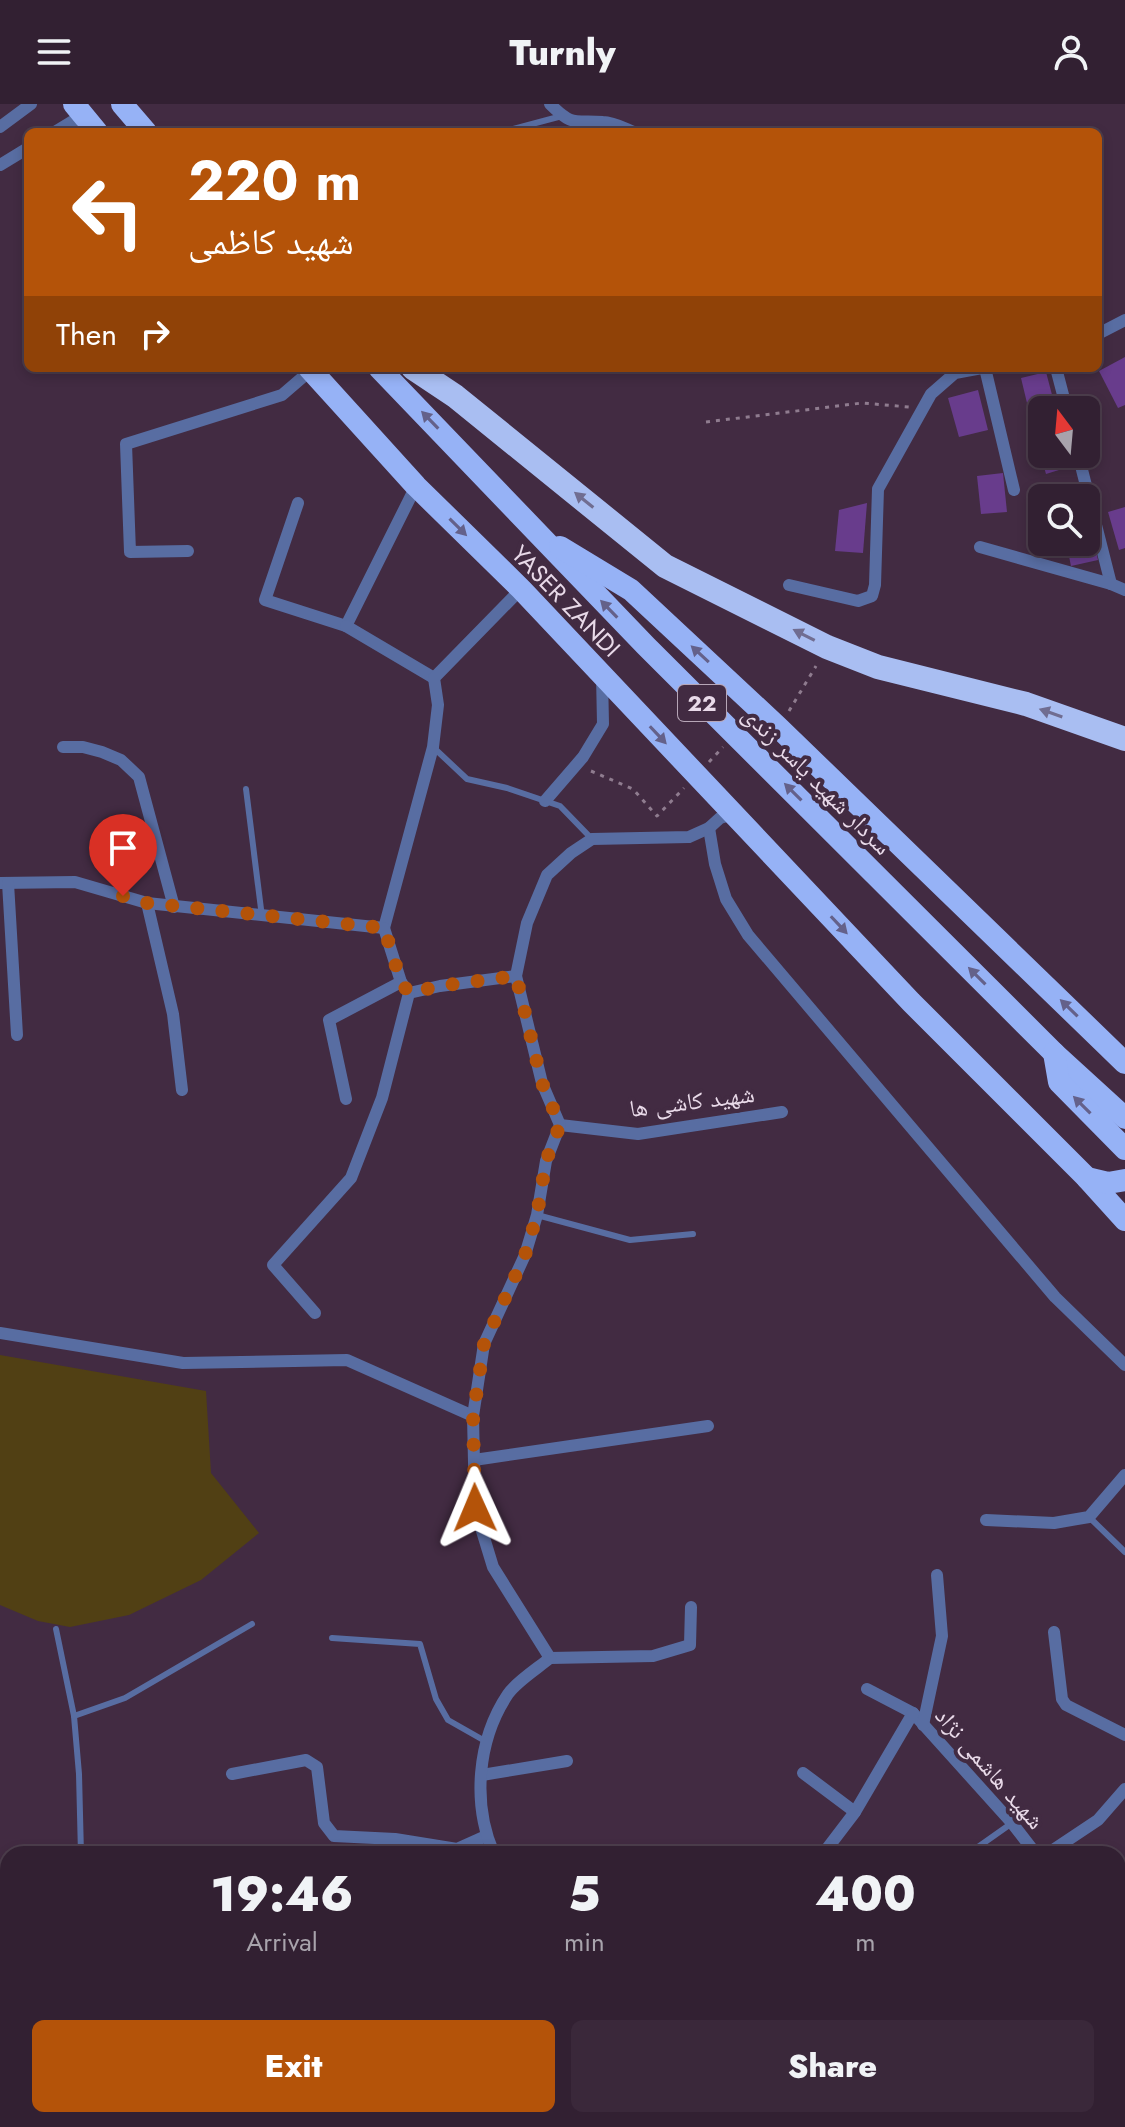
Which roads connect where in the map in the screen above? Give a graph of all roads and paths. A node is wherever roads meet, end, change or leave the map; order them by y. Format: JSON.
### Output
{"nodes":[{"id":1,"x":31,"y":104,"type":"edge"},
{"id":2,"x":550,"y":104,"type":"edge"},
{"id":3,"x":562,"y":116,"type":"junction"},
{"id":4,"x":85,"y":117,"type":"edge"},
{"id":5,"x":0,"y":127,"type":"edge"},
{"id":6,"x":63,"y":128,"type":"edge"},
{"id":7,"x":517,"y":128,"type":"edge"},
{"id":8,"x":623,"y":128,"type":"edge"},
{"id":9,"x":24,"y":150,"type":"edge"},
{"id":10,"x":0,"y":165,"type":"edge"},
{"id":11,"x":1125,"y":320,"type":"edge"},
{"id":12,"x":1102,"y":332,"type":"edge"},
{"id":13,"x":307,"y":372,"type":"edge"},
{"id":14,"x":313,"y":372,"type":"edge"},
{"id":15,"x":383,"y":372,"type":"edge"},
{"id":16,"x":419,"y":372,"type":"edge"},
{"id":17,"x":961,"y":372,"type":"edge"},
{"id":18,"x":984,"y":372,"type":"edge"},
{"id":19,"x":1057,"y":372,"type":"edge"},
{"id":20,"x":1063,"y":396,"type":"edge"},
{"id":21,"x":922,"y":408,"type":"junction"},
{"id":22,"x":706,"y":422,"type":"dead end"},
{"id":23,"x":1082,"y":468,"type":"edge"},
{"id":24,"x":416,"y":486,"type":"junction"},
{"id":25,"x":1014,"y":490,"type":"dead end"},
{"id":26,"x":298,"y":503,"type":"dead end"},
{"id":27,"x":533,"y":530,"type":"junction"},
{"id":28,"x":980,"y":547,"type":"dead end"},
{"id":29,"x":188,"y":551,"type":"dead end"},
{"id":30,"x":1111,"y":584,"type":"junction"},
{"id":31,"x":789,"y":585,"type":"dead end"},
{"id":32,"x":521,"y":589,"type":"junction"},
{"id":33,"x":1125,"y":590,"type":"edge"},
{"id":34,"x":346,"y":626,"type":"junction"},
{"id":35,"x":827,"y":647,"type":"junction"},
{"id":36,"x":602,"y":675,"type":"junction"},
{"id":37,"x":434,"y":678,"type":"junction"},
{"id":38,"x":778,"y":727,"type":"junction"},
{"id":39,"x":1125,"y":739,"type":"edge"},
{"id":40,"x":730,"y":740,"type":"dead end"},
{"id":41,"x":63,"y":747,"type":"dead end"},
{"id":42,"x":433,"y":747,"type":"junction"},
{"id":43,"x":709,"y":762,"type":"dead end"},
{"id":44,"x":576,"y":765,"type":"junction"},
{"id":45,"x":689,"y":783,"type":"dead end"},
{"id":46,"x":246,"y":789,"type":"dead end"},
{"id":47,"x":545,"y":801,"type":"junction"},
{"id":48,"x":733,"y":814,"type":"junction"},
{"id":49,"x":709,"y":828,"type":"junction"},
{"id":50,"x":592,"y":839,"type":"junction"},
{"id":51,"x":4,"y":883,"type":"edge"},
{"id":52,"x":147,"y":903,"type":"junction"},
{"id":53,"x":174,"y":907,"type":"junction"},
{"id":54,"x":262,"y":917,"type":"junction"},
{"id":55,"x":384,"y":928,"type":"junction"},
{"id":56,"x":516,"y":976,"type":"junction"},
{"id":57,"x":401,"y":982,"type":"junction"},
{"id":58,"x":409,"y":993,"type":"junction"},
{"id":59,"x":17,"y":1035,"type":"dead end"},
{"id":60,"x":1054,"y":1053,"type":"junction"},
{"id":61,"x":1125,"y":1063,"type":"edge"},
{"id":62,"x":182,"y":1090,"type":"dead end"},
{"id":63,"x":346,"y":1099,"type":"dead end"},
{"id":64,"x":782,"y":1112,"type":"dead end"},
{"id":65,"x":1125,"y":1118,"type":"edge"},
{"id":66,"x":560,"y":1125,"type":"junction"},
{"id":67,"x":1125,"y":1149,"type":"edge"},
{"id":68,"x":1087,"y":1178,"type":"junction"},
{"id":69,"x":1125,"y":1180,"type":"edge"},
{"id":70,"x":537,"y":1215,"type":"junction"},
{"id":71,"x":1125,"y":1220,"type":"edge"},
{"id":72,"x":693,"y":1234,"type":"dead end"},
{"id":73,"x":315,"y":1313,"type":"dead end"},
{"id":74,"x":0,"y":1333,"type":"edge"},
{"id":75,"x":1125,"y":1365,"type":"edge"},
{"id":76,"x":473,"y":1416,"type":"junction"},
{"id":77,"x":708,"y":1426,"type":"dead end"},
{"id":78,"x":474,"y":1460,"type":"junction"},
{"id":79,"x":1125,"y":1475,"type":"edge"},
{"id":80,"x":1089,"y":1517,"type":"junction"},
{"id":81,"x":986,"y":1520,"type":"dead end"},
{"id":82,"x":1125,"y":1552,"type":"edge"},
{"id":83,"x":937,"y":1575,"type":"dead end"},
{"id":84,"x":691,"y":1607,"type":"dead end"},
{"id":85,"x":252,"y":1624,"type":"dead end"},
{"id":86,"x":56,"y":1629,"type":"dead end"},
{"id":87,"x":1054,"y":1632,"type":"dead end"},
{"id":88,"x":332,"y":1638,"type":"dead end"},
{"id":89,"x":550,"y":1658,"type":"junction"},
{"id":90,"x":867,"y":1689,"type":"dead end"},
{"id":91,"x":913,"y":1713,"type":"junction"},
{"id":92,"x":74,"y":1716,"type":"junction"},
{"id":93,"x":923,"y":1725,"type":"junction"},
{"id":94,"x":1125,"y":1735,"type":"edge"},
{"id":95,"x":485,"y":1741,"type":"junction"},
{"id":96,"x":567,"y":1761,"type":"dead end"},
{"id":97,"x":803,"y":1773,"type":"dead end"},
{"id":98,"x":232,"y":1774,"type":"dead end"},
{"id":99,"x":482,"y":1775,"type":"junction"},
{"id":100,"x":1125,"y":1789,"type":"edge"},
{"id":101,"x":855,"y":1812,"type":"junction"},
{"id":102,"x":1012,"y":1823,"type":"junction"},
{"id":103,"x":486,"y":1836,"type":"junction"},
{"id":104,"x":81,"y":1846,"type":"edge"},
{"id":105,"x":438,"y":1846,"type":"edge"},
{"id":106,"x":464,"y":1846,"type":"edge"},
{"id":107,"x":490,"y":1846,"type":"edge"},
{"id":108,"x":829,"y":1846,"type":"edge"},
{"id":109,"x":979,"y":1846,"type":"edge"},
{"id":110,"x":1030,"y":1846,"type":"edge"},
{"id":111,"x":1059,"y":1846,"type":"edge"}],
"edges":[{"from":1,"to":5,"type":"street"},
{"from":2,"to":3,"type":"street"},
{"from":3,"to":7,"type":"lane"},
{"from":3,"to":8,"type":"street"},
{"from":4,"to":6,"type":"street"},
{"from":9,"to":10,"type":"street"},
{"from":11,"to":12,"type":"street"},
{"from":13,"to":29,"type":"street"},
{"from":14,"to":24,"type":"highway","name":"YASER ZANDI","number":"22"},
{"from":27,"to":15,"type":"highway","name":"سردار شهید یاسر زندی","number":"22","one_way":true},
{"from":35,"to":16,"type":"highway","one_way":true},
{"from":17,"to":21,"type":"street"},
{"from":18,"to":25,"type":"street"},
{"from":19,"to":20,"type":"street"},
{"from":21,"to":22,"type":"path"},
{"from":21,"to":31,"type":"street"},
{"from":23,"to":30,"type":"street"},
{"from":24,"to":32,"type":"highway","name":"YASER ZANDI","number":"22","one_way":true},
{"from":24,"to":34,"type":"street"},
{"from":26,"to":34,"type":"street"},
{"from":38,"to":27,"type":"highway","one_way":true},
{"from":60,"to":27,"type":"highway","name":"سردار شهید یاسر زندی","number":"22","one_way":true},
{"from":28,"to":30,"type":"street"},
{"from":30,"to":33,"type":"street"},
{"from":32,"to":36,"type":"highway","name":"YASER ZANDI","number":"22"},
{"from":32,"to":37,"type":"street"},
{"from":34,"to":37,"type":"street"},
{"from":35,"to":38,"type":"path"},
{"from":39,"to":35,"type":"highway","one_way":true},
{"from":36,"to":44,"type":"street"},
{"from":36,"to":48,"type":"highway","name":"YASER ZANDI","number":"22","one_way":true},
{"from":37,"to":42,"type":"street"},
{"from":61,"to":38,"type":"highway","one_way":true},
{"from":40,"to":43,"type":"path"},
{"from":41,"to":53,"type":"street"},
{"from":42,"to":47,"type":"lane"},
{"from":42,"to":55,"type":"street"},
{"from":44,"to":45,"type":"path"},
{"from":44,"to":47,"type":"street"},
{"from":46,"to":54,"type":"lane"},
{"from":47,"to":50,"type":"lane"},
{"from":48,"to":49,"type":"street"},
{"from":48,"to":68,"type":"highway","name":"YASER ZANDI","number":"22","one_way":true},
{"from":49,"to":50,"type":"street"},
{"from":49,"to":75,"type":"street"},
{"from":50,"to":56,"type":"street"},
{"from":51,"to":52,"type":"street"},
{"from":51,"to":59,"type":"street"},
{"from":52,"to":53,"type":"street"},
{"from":52,"to":62,"type":"street"},
{"from":53,"to":54,"type":"street"},
{"from":54,"to":55,"type":"street"},
{"from":55,"to":57,"type":"street"},
{"from":56,"to":58,"type":"street"},
{"from":56,"to":66,"type":"street"},
{"from":57,"to":58,"type":"street"},
{"from":57,"to":63,"type":"street"},
{"from":58,"to":73,"type":"street"},
{"from":60,"to":65,"type":"highway","name":"سردار شهید یاسر زندی","number":"22"},
{"from":67,"to":60,"type":"highway","one_way":true},
{"from":64,"to":66,"type":"street","name":"شهید کاشی ها"},
{"from":66,"to":70,"type":"street"},
{"from":68,"to":69,"type":"highway"},
{"from":68,"to":71,"type":"highway","number":"22"},
{"from":70,"to":72,"type":"lane"},
{"from":70,"to":76,"type":"street"},
{"from":74,"to":76,"type":"street"},
{"from":76,"to":78,"type":"street"},
{"from":77,"to":78,"type":"street"},
{"from":78,"to":89,"type":"street"},
{"from":79,"to":80,"type":"street"},
{"from":80,"to":81,"type":"street"},
{"from":80,"to":82,"type":"lane"},
{"from":83,"to":93,"type":"street"},
{"from":84,"to":89,"type":"street"},
{"from":85,"to":92,"type":"lane"},
{"from":86,"to":92,"type":"lane"},
{"from":87,"to":94,"type":"street"},
{"from":88,"to":95,"type":"lane"},
{"from":89,"to":95,"type":"street"},
{"from":90,"to":91,"type":"street","name":"شهید هاشمی نژاد"},
{"from":91,"to":93,"type":"street","name":"شهید هاشمی نژاد"},
{"from":91,"to":101,"type":"street"},
{"from":92,"to":104,"type":"lane"},
{"from":93,"to":102,"type":"street","name":"شهید هاشمی نژاد"},
{"from":95,"to":99,"type":"street"},
{"from":96,"to":99,"type":"street"},
{"from":97,"to":101,"type":"street"},
{"from":98,"to":105,"type":"street"},
{"from":99,"to":103,"type":"street"},
{"from":100,"to":111,"type":"street"},
{"from":101,"to":108,"type":"street"},
{"from":102,"to":109,"type":"lane"},
{"from":102,"to":110,"type":"street","name":"شهید هاشمی نژاد"},
{"from":103,"to":106,"type":"street"},
{"from":103,"to":107,"type":"street"}]}
